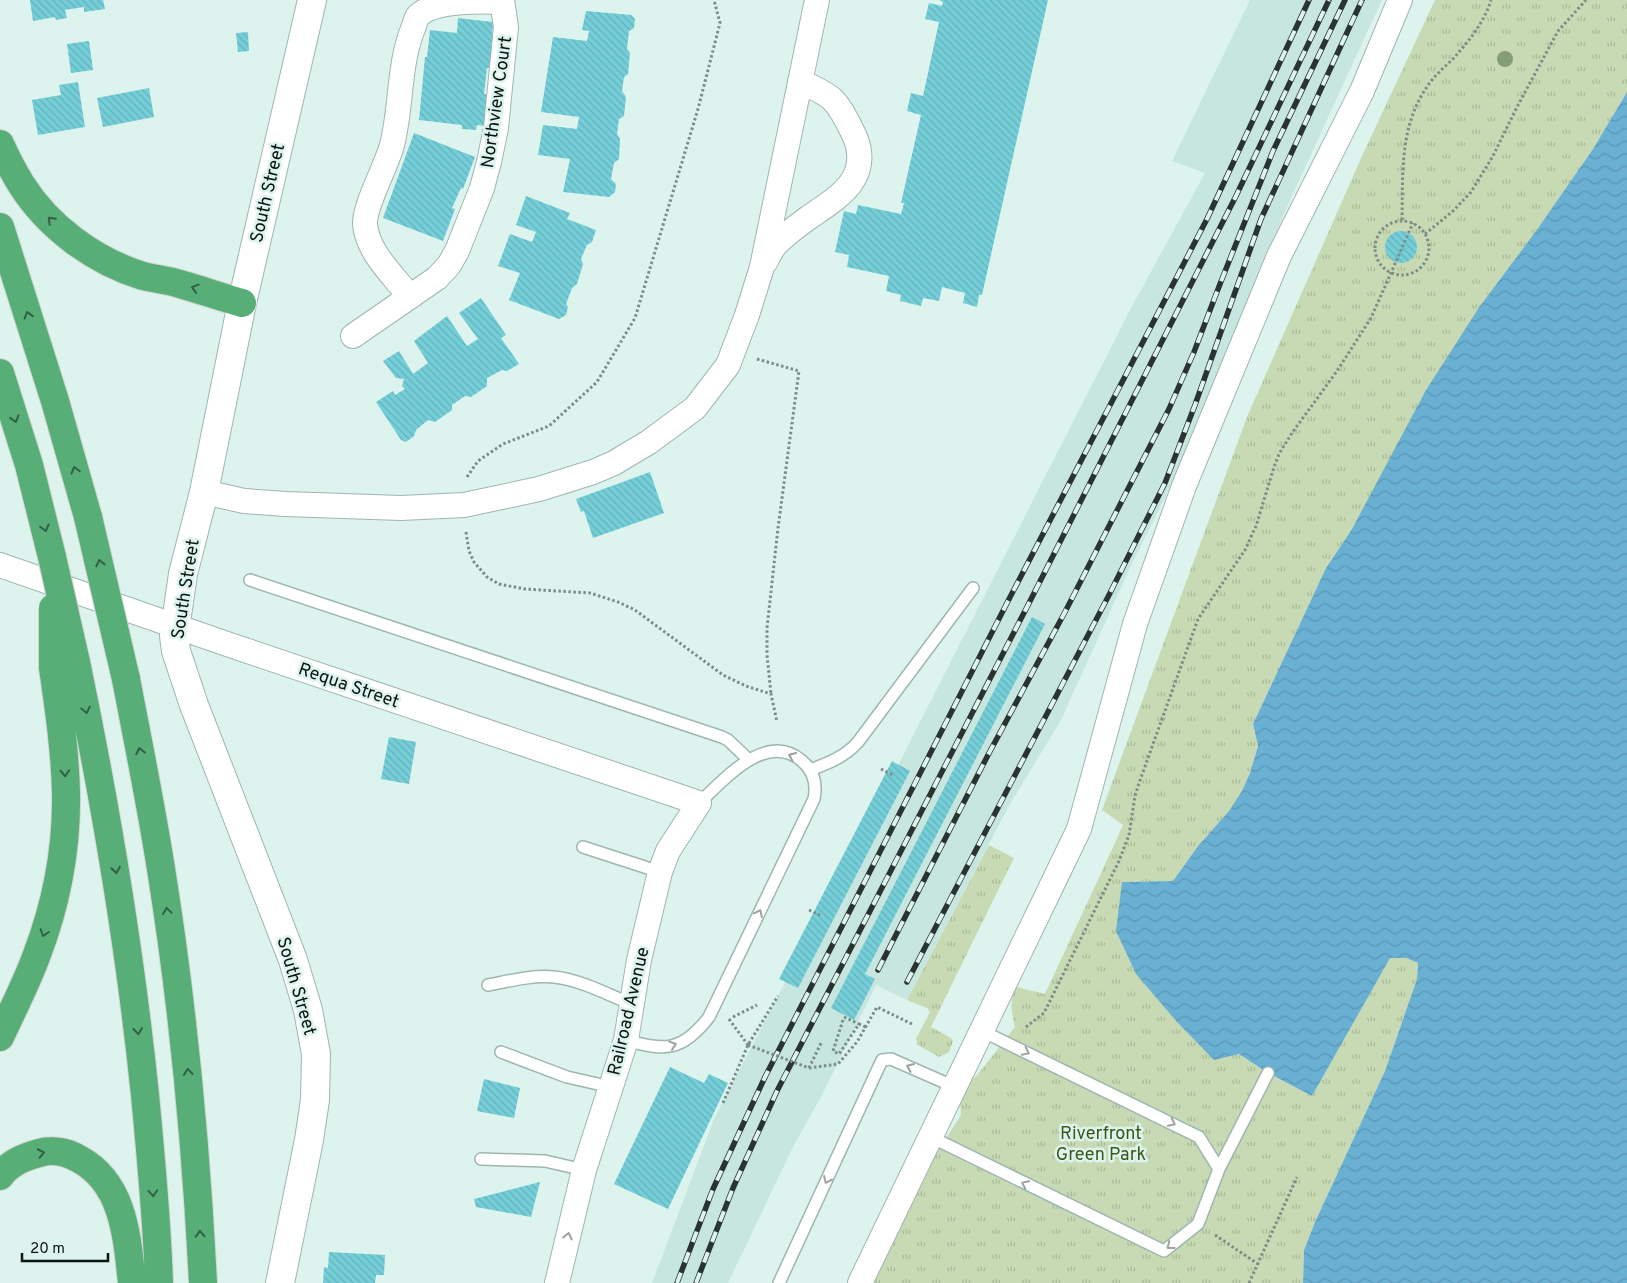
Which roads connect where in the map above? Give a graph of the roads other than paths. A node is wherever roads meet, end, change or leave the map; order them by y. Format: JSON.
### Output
{"nodes":[{"id":1,"x":312,"y":0,"type":"edge"},
{"id":2,"x":817,"y":0,"type":"edge"},
{"id":3,"x":1400,"y":0,"type":"edge"},
{"id":4,"x":502,"y":1,"type":"edge"},
{"id":5,"x":800,"y":81,"type":"junction"},
{"id":6,"x":0,"y":144,"type":"edge"},
{"id":7,"x":0,"y":227,"type":"edge"},
{"id":8,"x":762,"y":267,"type":"junction"},
{"id":9,"x":410,"y":297,"type":"junction"},
{"id":10,"x":242,"y":303,"type":"junction"},
{"id":11,"x":354,"y":336,"type":"dead end"},
{"id":12,"x":0,"y":373,"type":"edge"},
{"id":13,"x":204,"y":492,"type":"junction"},
{"id":14,"x":0,"y":565,"type":"edge"},
{"id":15,"x":250,"y":580,"type":"dead end"},
{"id":16,"x":973,"y":588,"type":"dead end"},
{"id":17,"x":175,"y":627,"type":"junction"},
{"id":18,"x":65,"y":659,"type":"junction"},
{"id":19,"x":749,"y":760,"type":"junction"},
{"id":20,"x":810,"y":770,"type":"junction"},
{"id":21,"x":699,"y":802,"type":"junction"},
{"id":22,"x":583,"y":847,"type":"dead end"},
{"id":23,"x":660,"y":872,"type":"junction"},
{"id":24,"x":488,"y":985,"type":"dead end"},
{"id":25,"x":632,"y":1004,"type":"junction"},
{"id":26,"x":982,"y":1031,"type":"junction"},
{"id":27,"x":0,"y":1037,"type":"edge"},
{"id":28,"x":626,"y":1040,"type":"junction"},
{"id":29,"x":501,"y":1052,"type":"dead end"},
{"id":30,"x":1268,"y":1073,"type":"dead end"},
{"id":31,"x":610,"y":1087,"type":"junction"},
{"id":32,"x":955,"y":1087,"type":"junction"},
{"id":33,"x":931,"y":1137,"type":"junction"},
{"id":34,"x":481,"y":1159,"type":"dead end"},
{"id":35,"x":584,"y":1170,"type":"junction"},
{"id":36,"x":1219,"y":1170,"type":"junction"},
{"id":37,"x":0,"y":1176,"type":"edge"},
{"id":38,"x":132,"y":1283,"type":"edge"},
{"id":39,"x":159,"y":1283,"type":"edge"},
{"id":40,"x":203,"y":1283,"type":"edge"},
{"id":41,"x":280,"y":1283,"type":"edge"},
{"id":42,"x":557,"y":1283,"type":"edge"},
{"id":43,"x":779,"y":1283,"type":"edge"},
{"id":44,"x":860,"y":1283,"type":"edge"}],
"edges":[{"from":1,"to":10,"type":"street","name":"South Street"},
{"from":2,"to":5,"type":"street"},
{"from":3,"to":26,"type":"street"},
{"from":4,"to":9,"type":"street","name":"Northview Court"},
{"from":4,"to":9,"type":"street","name":"Northview Court"},
{"from":5,"to":8,"type":"street"},
{"from":5,"to":8,"type":"street"},
{"from":10,"to":6,"type":"highway","one_way":true},
{"from":40,"to":7,"type":"highway","one_way":true,"bridge":true},
{"from":8,"to":13,"type":"street"},
{"from":9,"to":11,"type":"street","name":"Northview Court"},
{"from":10,"to":13,"type":"street","name":"South Street"},
{"from":12,"to":18,"type":"highway","one_way":true,"bridge":true},
{"from":13,"to":17,"type":"street","name":"South Street"},
{"from":14,"to":17,"type":"street","name":"Requa Street"},
{"from":15,"to":19,"type":"lane"},
{"from":16,"to":20,"type":"lane"},
{"from":17,"to":21,"type":"street","name":"Requa Street"},
{"from":17,"to":41,"type":"street","name":"South Street"},
{"from":18,"to":27,"type":"highway","one_way":true},
{"from":18,"to":39,"type":"highway","one_way":true},
{"from":20,"to":19,"type":"lane","one_way":true},
{"from":19,"to":21,"type":"lane"},
{"from":28,"to":20,"type":"lane","one_way":true},
{"from":21,"to":23,"type":"street","name":"Railroad Avenue"},
{"from":22,"to":23,"type":"lane"},
{"from":23,"to":25,"type":"street","name":"Railroad Avenue"},
{"from":24,"to":25,"type":"lane"},
{"from":25,"to":28,"type":"street","name":"Railroad Avenue"},
{"from":26,"to":32,"type":"street"},
{"from":26,"to":36,"type":"lane","one_way":true},
{"from":28,"to":31,"type":"street","name":"Railroad Avenue"},
{"from":29,"to":31,"type":"lane"},
{"from":30,"to":36,"type":"lane"},
{"from":31,"to":35,"type":"street","name":"Railroad Avenue"},
{"from":32,"to":33,"type":"street"},
{"from":32,"to":43,"type":"lane","one_way":true},
{"from":36,"to":33,"type":"lane","one_way":true},
{"from":33,"to":44,"type":"street"},
{"from":34,"to":35,"type":"lane"},
{"from":42,"to":35,"type":"street","name":"Railroad Avenue","one_way":true},
{"from":37,"to":38,"type":"highway","one_way":true}]}
